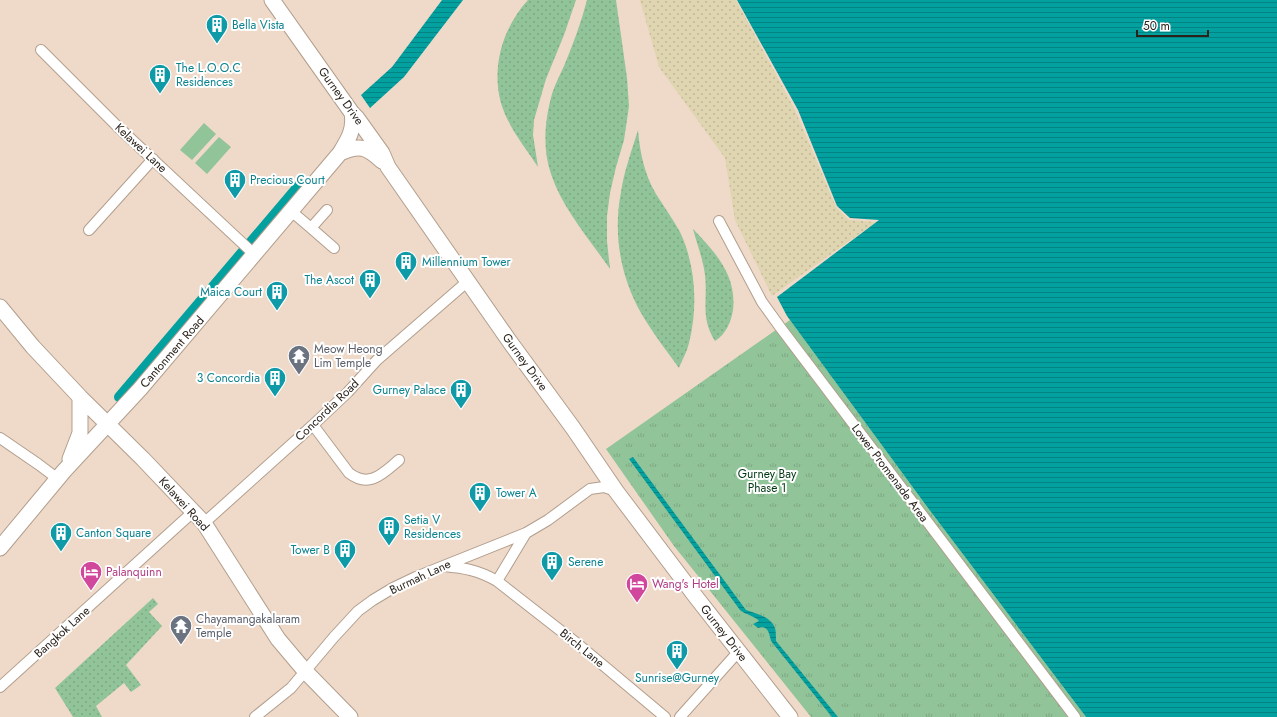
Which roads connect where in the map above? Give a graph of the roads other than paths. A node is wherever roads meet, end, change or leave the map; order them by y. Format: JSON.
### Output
{"nodes":[{"id":1,"x":272,"y":0,"type":"edge"},
{"id":2,"x":41,"y":50,"type":"dead end"},
{"id":3,"x":352,"y":113,"type":"junction"},
{"id":4,"x":340,"y":153,"type":"junction"},
{"id":5,"x":152,"y":159,"type":"junction"},
{"id":6,"x":388,"y":167,"type":"junction"},
{"id":7,"x":327,"y":210,"type":"dead end"},
{"id":8,"x":291,"y":211,"type":"junction"},
{"id":9,"x":719,"y":221,"type":"dead end"},
{"id":10,"x":311,"y":228,"type":"junction"},
{"id":11,"x":89,"y":230,"type":"dead end"},
{"id":12,"x":334,"y":248,"type":"dead end"},
{"id":13,"x":248,"y":249,"type":"junction"},
{"id":14,"x":468,"y":281,"type":"junction"},
{"id":15,"x":0,"y":307,"type":"edge"},
{"id":16,"x":80,"y":397,"type":"junction"},
{"id":17,"x":108,"y":424,"type":"junction"},
{"id":18,"x":313,"y":425,"type":"junction"},
{"id":19,"x":0,"y":438,"type":"edge"},
{"id":20,"x":400,"y":460,"type":"dead end"},
{"id":21,"x":61,"y":475,"type":"junction"},
{"id":22,"x":616,"y":490,"type":"junction"},
{"id":23,"x":194,"y":511,"type":"junction"},
{"id":24,"x":204,"y":523,"type":"junction"},
{"id":25,"x":526,"y":533,"type":"junction"},
{"id":26,"x":0,"y":548,"type":"edge"},
{"id":27,"x":442,"y":566,"type":"junction"},
{"id":28,"x":497,"y":581,"type":"junction"},
{"id":29,"x":739,"y":651,"type":"junction"},
{"id":30,"x":305,"y":671,"type":"junction"},
{"id":31,"x":0,"y":687,"type":"edge"},
{"id":32,"x":255,"y":717,"type":"edge"},
{"id":33,"x":350,"y":717,"type":"edge"},
{"id":34,"x":665,"y":717,"type":"edge"},
{"id":35,"x":680,"y":717,"type":"edge"},
{"id":36,"x":790,"y":717,"type":"edge"},
{"id":37,"x":1075,"y":717,"type":"edge"}],
"edges":[{"from":1,"to":3,"type":"main road","name":"Gurney Drive"},
{"from":2,"to":5,"type":"street","name":"Kelawei Lane"},
{"from":3,"to":4,"type":"main road","name":"Cantonment Road"},
{"from":3,"to":6,"type":"main road","name":"Gurney Drive"},
{"from":4,"to":6,"type":"main road"},
{"from":4,"to":8,"type":"main road","name":"Cantonment Road"},
{"from":5,"to":11,"type":"street"},
{"from":5,"to":13,"type":"street","name":"Kelawei Lane"},
{"from":6,"to":14,"type":"main road","name":"Gurney Drive"},
{"from":7,"to":10,"type":"street"},
{"from":8,"to":10,"type":"street"},
{"from":8,"to":13,"type":"main road","name":"Cantonment Road"},
{"from":9,"to":37,"type":"street","name":"Lower Promenade Area"},
{"from":10,"to":12,"type":"street"},
{"from":13,"to":17,"type":"main road","name":"Cantonment Road"},
{"from":14,"to":18,"type":"street","name":"Concordia Road"},
{"from":14,"to":22,"type":"main road","name":"Gurney Drive"},
{"from":15,"to":16,"type":"main road","name":"Kelawei Road"},
{"from":16,"to":17,"type":"main road","name":"Kelawei Road"},
{"from":16,"to":21,"type":"main road"},
{"from":17,"to":21,"type":"main road","name":"Cantonment Road"},
{"from":17,"to":23,"type":"main road","name":"Kelawei Road"},
{"from":18,"to":20,"type":"street"},
{"from":18,"to":24,"type":"street","name":"Concordia Road"},
{"from":19,"to":21,"type":"street"},
{"from":21,"to":26,"type":"main road","name":"Cantonment Road"},
{"from":22,"to":25,"type":"street","name":"Burmah Lane"},
{"from":22,"to":29,"type":"main road","name":"Gurney Drive"},
{"from":23,"to":24,"type":"main road","name":"Kelawei Road"},
{"from":23,"to":31,"type":"street","name":"Bangkok Lane"},
{"from":24,"to":30,"type":"main road","name":"Kelawei Road"},
{"from":25,"to":27,"type":"street","name":"Burmah Lane"},
{"from":25,"to":28,"type":"street"},
{"from":27,"to":28,"type":"street","name":"Birch Lane"},
{"from":27,"to":30,"type":"street","name":"Burmah Lane"},
{"from":28,"to":34,"type":"street","name":"Birch Lane"},
{"from":29,"to":35,"type":"street"},
{"from":29,"to":36,"type":"main road","name":"Gurney Drive"},
{"from":30,"to":32,"type":"street","name":"Burmah Lane"},
{"from":30,"to":33,"type":"main road","name":"Kelawei Road"}]}
